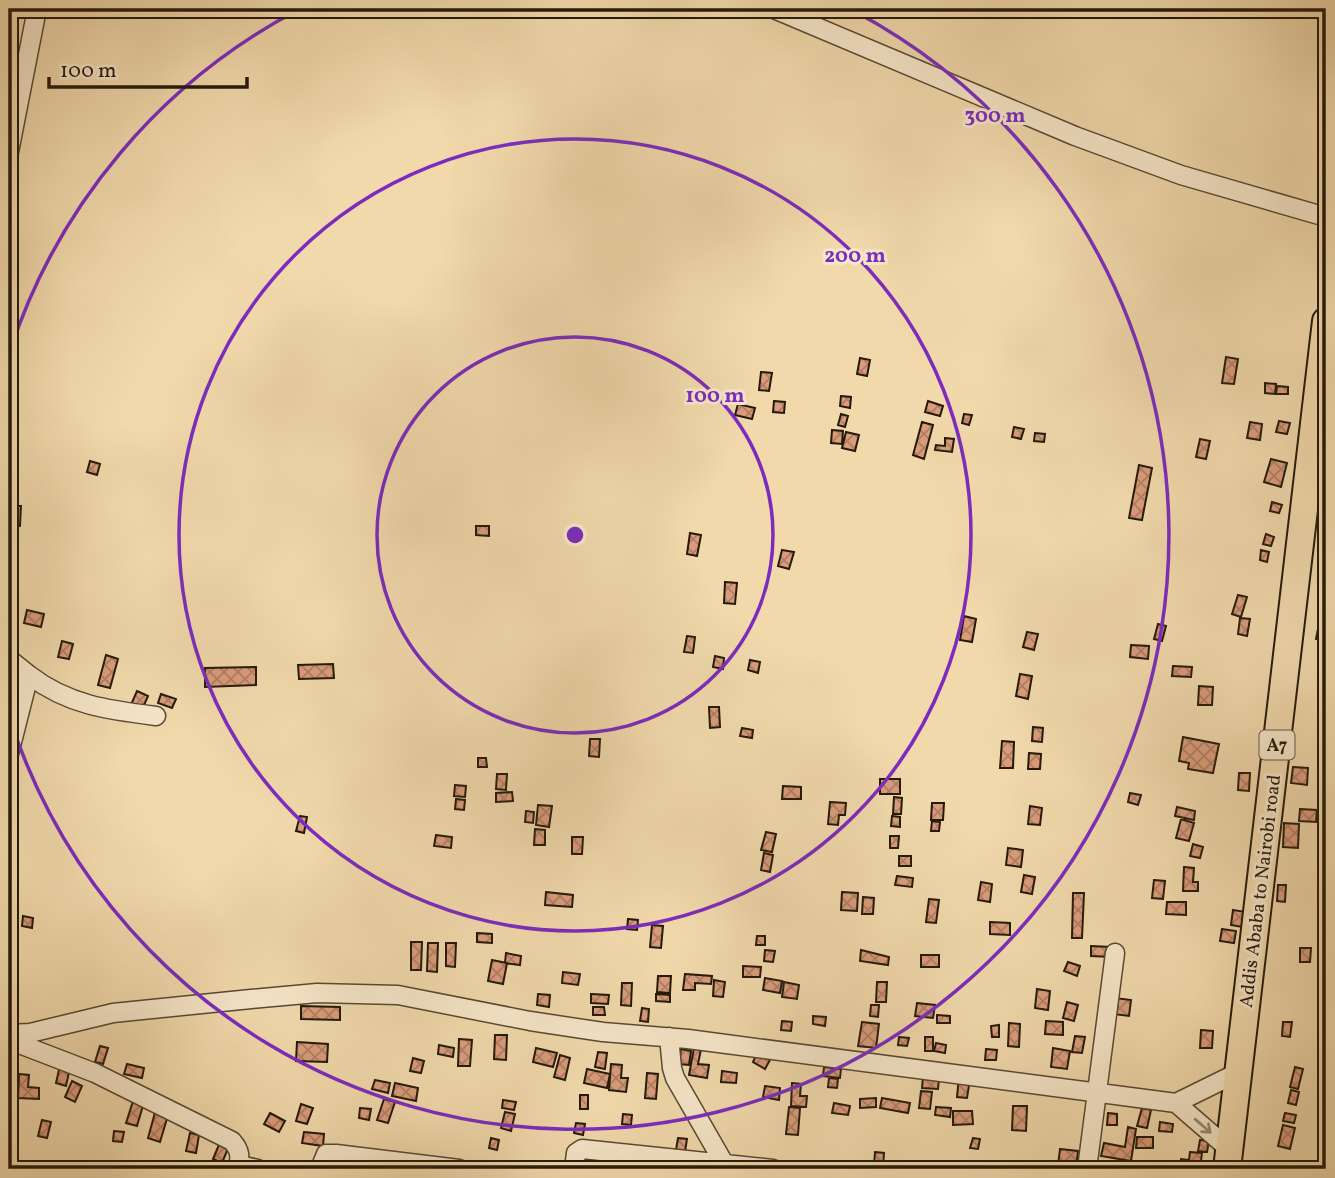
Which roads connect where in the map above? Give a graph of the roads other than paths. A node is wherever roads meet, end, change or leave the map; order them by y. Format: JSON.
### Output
{"nodes":[{"id":1,"x":37,"y":9,"type":"edge"},
{"id":2,"x":774,"y":9,"type":"edge"},
{"id":3,"x":9,"y":152,"type":"edge"},
{"id":4,"x":1326,"y":218,"type":"edge"},
{"id":5,"x":1326,"y":321,"type":"edge"},
{"id":6,"x":9,"y":659,"type":"edge"},
{"id":7,"x":29,"y":674,"type":"junction"},
{"id":8,"x":156,"y":716,"type":"dead end"},
{"id":9,"x":9,"y":754,"type":"edge"},
{"id":10,"x":1115,"y":953,"type":"dead end"},
{"id":11,"x":9,"y":1034,"type":"edge"},
{"id":12,"x":669,"y":1037,"type":"junction"},
{"id":13,"x":9,"y":1040,"type":"edge"},
{"id":14,"x":1237,"y":1073,"type":"junction"},
{"id":15,"x":1099,"y":1093,"type":"junction"},
{"id":16,"x":1176,"y":1103,"type":"junction"},
{"id":17,"x":1228,"y":1159,"type":"edge"},
{"id":18,"x":725,"y":1165,"type":"junction"},
{"id":19,"x":239,"y":1167,"type":"edge"},
{"id":20,"x":746,"y":1168,"type":"edge"},
{"id":21,"x":258,"y":1169,"type":"edge"},
{"id":22,"x":320,"y":1169,"type":"edge"},
{"id":23,"x":458,"y":1169,"type":"edge"},
{"id":24,"x":574,"y":1169,"type":"edge"},
{"id":25,"x":773,"y":1169,"type":"edge"},
{"id":26,"x":1087,"y":1169,"type":"edge"}],
"edges":[{"from":1,"to":3,"type":"street"},
{"from":2,"to":4,"type":"street"},
{"from":5,"to":14,"type":"highway","name":"Addis Ababa to Nairobi road","number":"A7"},
{"from":6,"to":7,"type":"street"},
{"from":7,"to":8,"type":"street"},
{"from":7,"to":9,"type":"street"},
{"from":10,"to":15,"type":"street"},
{"from":11,"to":12,"type":"street"},
{"from":12,"to":15,"type":"street"},
{"from":12,"to":18,"type":"street"},
{"from":13,"to":19,"type":"street"},
{"from":14,"to":16,"type":"street"},
{"from":14,"to":17,"type":"highway","name":"Addis Ababa to Nairobi road","number":"A7"},
{"from":15,"to":16,"type":"street"},
{"from":15,"to":26,"type":"street"},
{"from":16,"to":17,"type":"street","one_way":true},
{"from":18,"to":20,"type":"street"},
{"from":18,"to":24,"type":"street"},
{"from":19,"to":21,"type":"street"},
{"from":20,"to":25,"type":"street"},
{"from":22,"to":23,"type":"street"}]}
